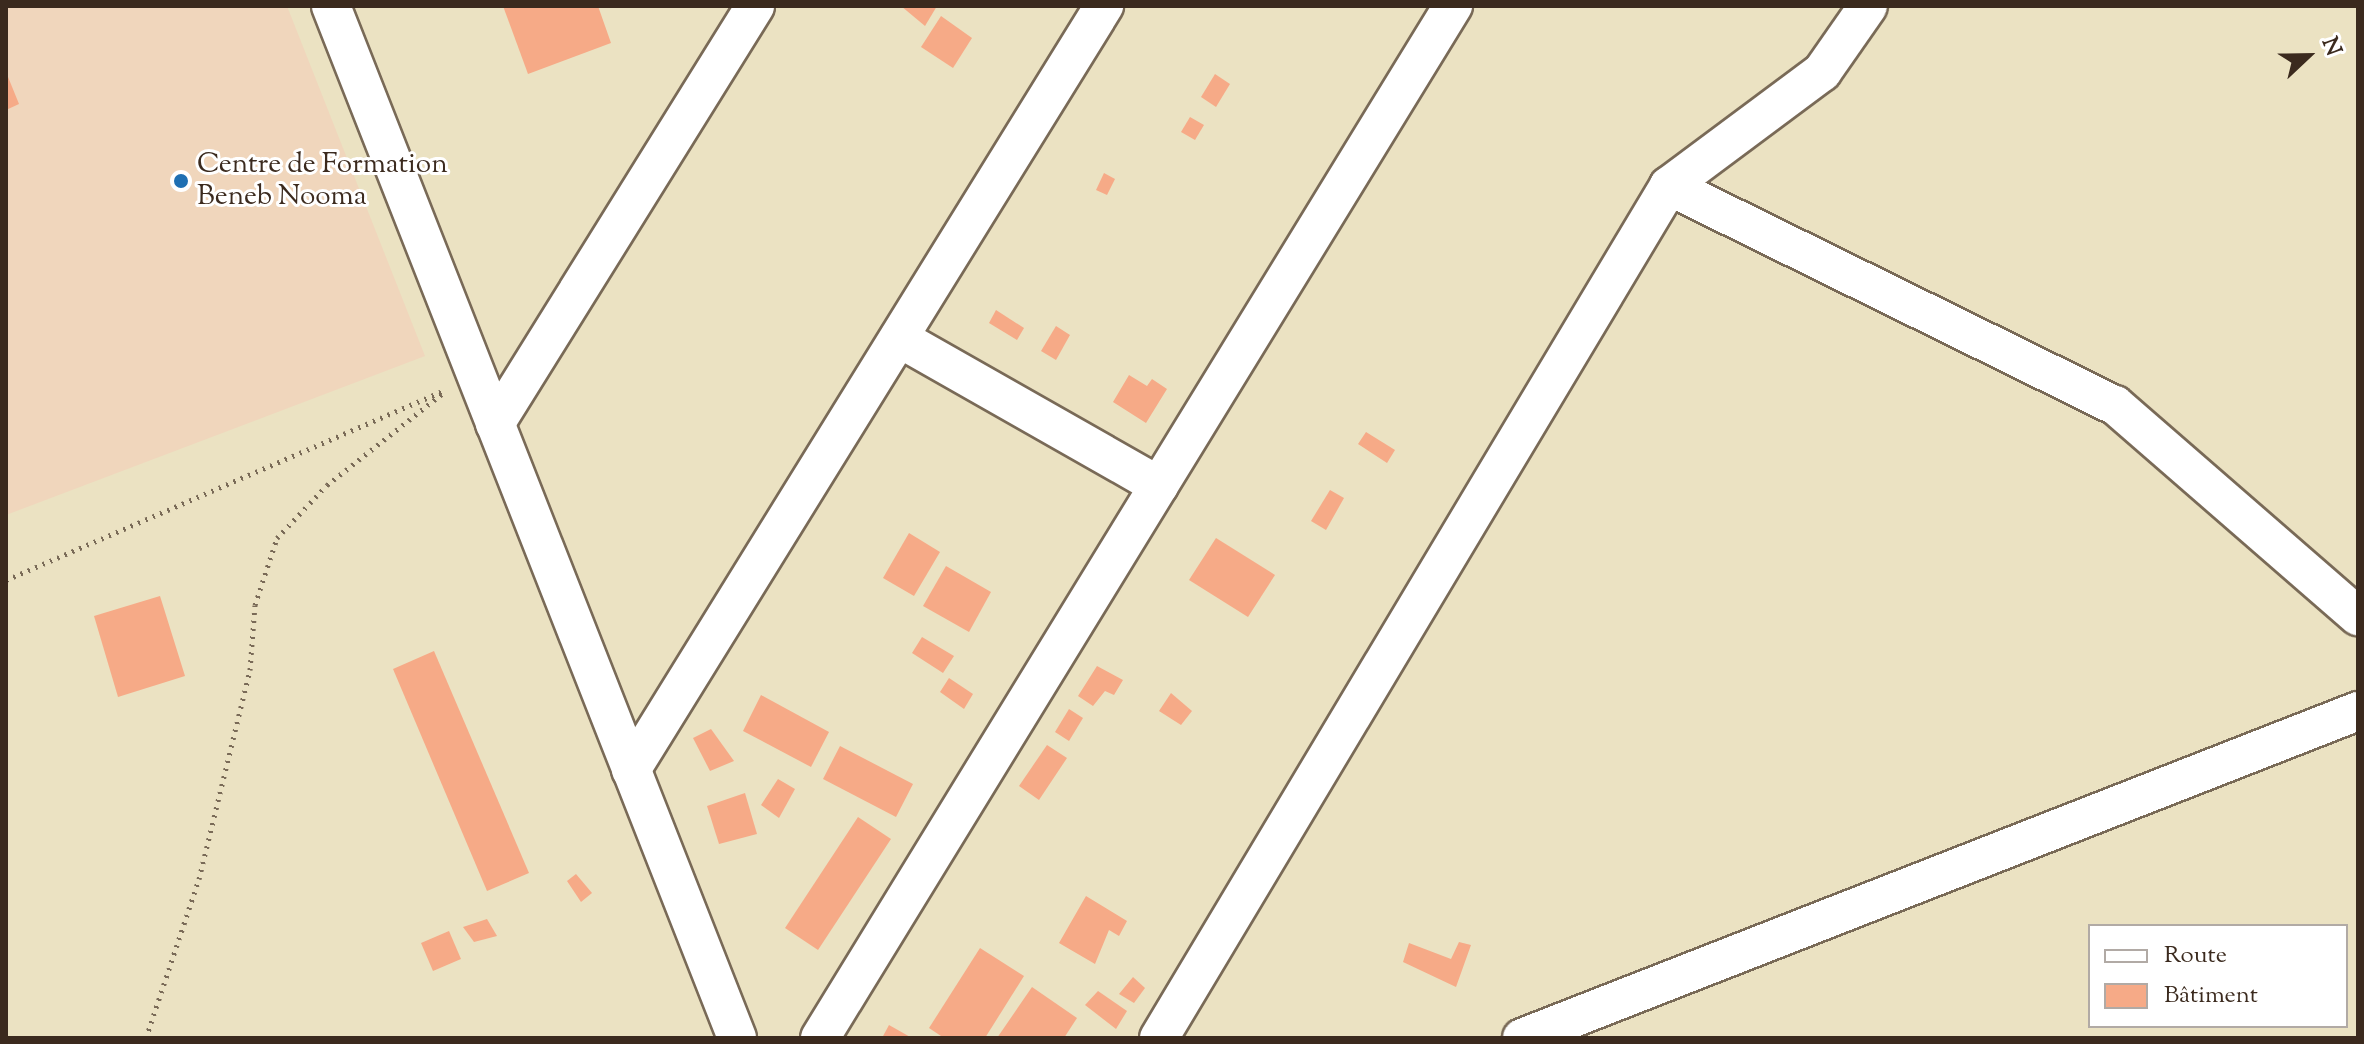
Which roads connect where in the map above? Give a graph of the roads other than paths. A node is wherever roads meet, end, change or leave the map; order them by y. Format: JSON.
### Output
{"nodes":[{"id":1,"x":331,"y":6,"type":"edge"},
{"id":2,"x":755,"y":6,"type":"edge"},
{"id":3,"x":1104,"y":6,"type":"edge"},
{"id":4,"x":1453,"y":6,"type":"edge"},
{"id":5,"x":1868,"y":6,"type":"edge"},
{"id":6,"x":1669,"y":186,"type":"junction"},
{"id":7,"x":899,"y":338,"type":"junction"},
{"id":8,"x":495,"y":424,"type":"junction"},
{"id":9,"x":1159,"y":486,"type":"junction"},
{"id":10,"x":2358,"y":616,"type":"edge"},
{"id":11,"x":2358,"y":711,"type":"edge"},
{"id":12,"x":631,"y":770,"type":"junction"},
{"id":13,"x":737,"y":1038,"type":"edge"},
{"id":14,"x":820,"y":1038,"type":"edge"},
{"id":15,"x":1159,"y":1038,"type":"edge"},
{"id":16,"x":1522,"y":1038,"type":"edge"}],
"edges":[{"from":1,"to":8,"type":"street"},
{"from":2,"to":8,"type":"street"},
{"from":3,"to":7,"type":"street"},
{"from":4,"to":9,"type":"street"},
{"from":5,"to":6,"type":"street"},
{"from":6,"to":10,"type":"street"},
{"from":6,"to":15,"type":"street"},
{"from":7,"to":9,"type":"street"},
{"from":7,"to":12,"type":"street"},
{"from":8,"to":12,"type":"street"},
{"from":9,"to":14,"type":"street"},
{"from":11,"to":16,"type":"street"},
{"from":12,"to":13,"type":"street"}]}
